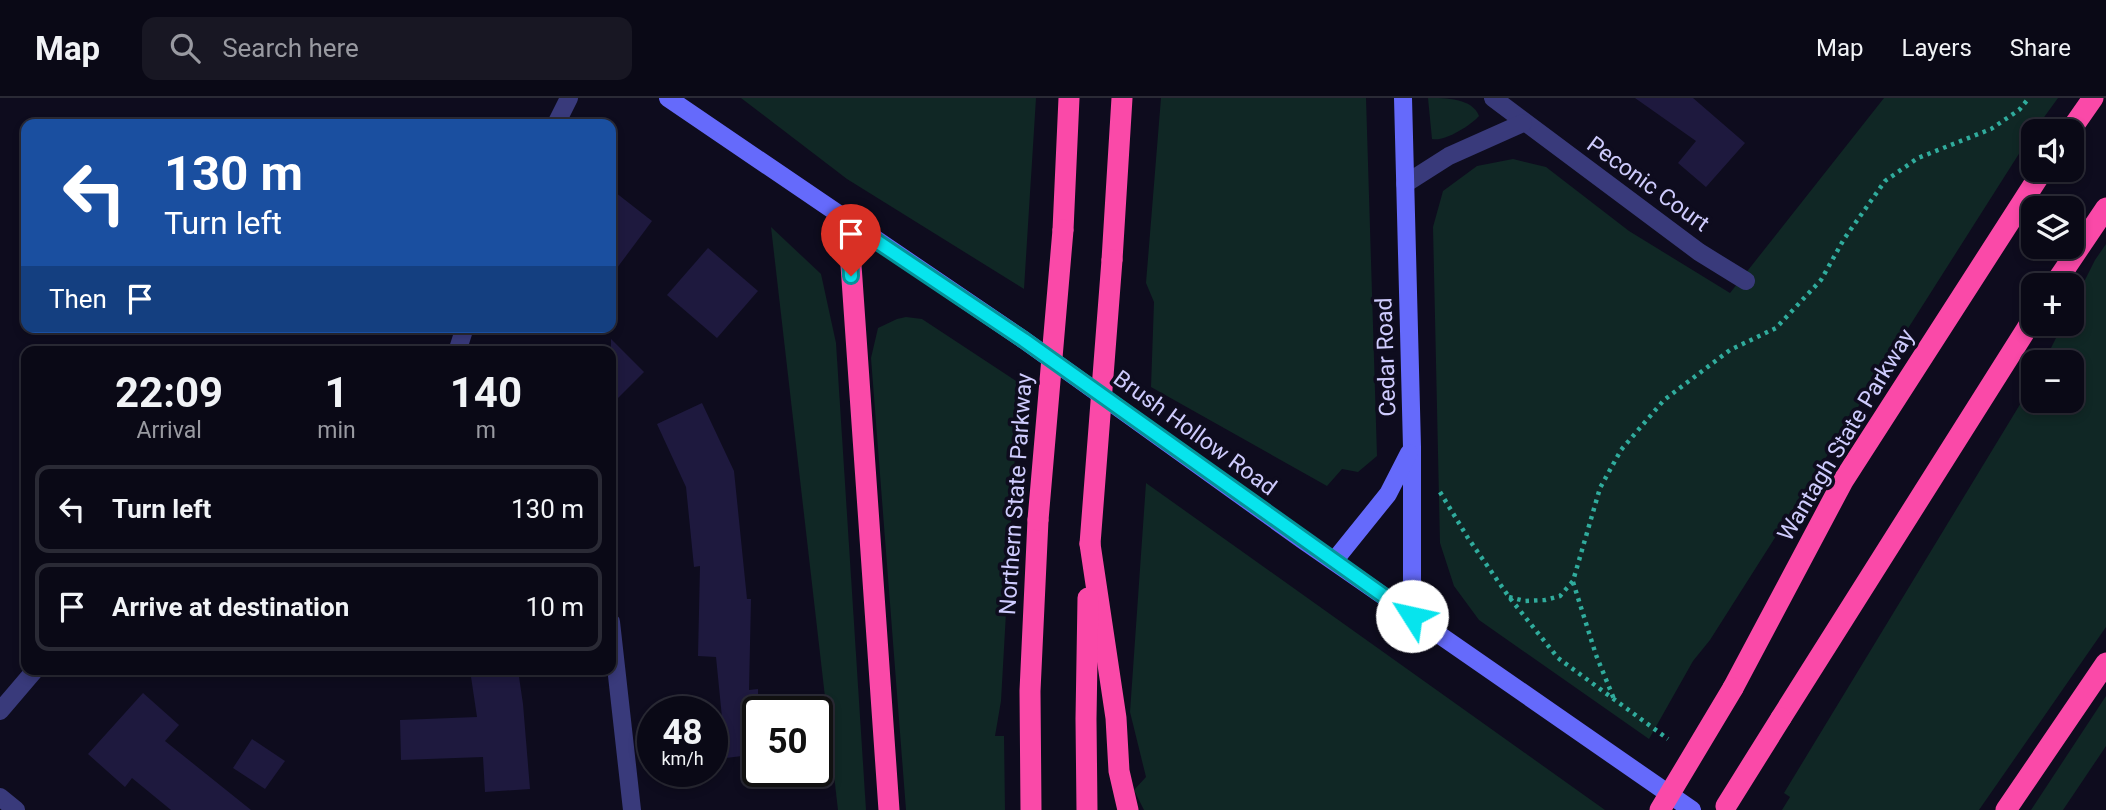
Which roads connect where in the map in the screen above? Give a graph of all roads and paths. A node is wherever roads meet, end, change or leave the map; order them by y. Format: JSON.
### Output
{"nodes":[{"id":1,"x":569,"y":98,"type":"edge"},
{"id":2,"x":668,"y":98,"type":"edge"},
{"id":3,"x":1069,"y":98,"type":"edge"},
{"id":4,"x":1122,"y":98,"type":"edge"},
{"id":5,"x":1403,"y":98,"type":"edge"},
{"id":6,"x":1493,"y":98,"type":"edge"},
{"id":7,"x":2029,"y":98,"type":"edge"},
{"id":8,"x":2093,"y":98,"type":"edge"},
{"id":9,"x":558,"y":119,"type":"edge"},
{"id":10,"x":2078,"y":119,"type":"edge"},
{"id":11,"x":1523,"y":123,"type":"junction"},
{"id":12,"x":2035,"y":182,"type":"edge"},
{"id":13,"x":1405,"y":184,"type":"junction"},
{"id":14,"x":2106,"y":208,"type":"edge"},
{"id":15,"x":848,"y":222,"type":"junction"},
{"id":16,"x":2062,"y":273,"type":"edge"},
{"id":17,"x":1746,"y":281,"type":"dead end"},
{"id":18,"x":2022,"y":336,"type":"edge"},
{"id":19,"x":1412,"y":447,"type":"junction"},
{"id":20,"x":1090,"y":544,"type":"junction"},
{"id":21,"x":1334,"y":561,"type":"junction"},
{"id":22,"x":1573,"y":581,"type":"junction"},
{"id":23,"x":1509,"y":597,"type":"junction"},
{"id":24,"x":1412,"y":616,"type":"junction"},
{"id":25,"x":2106,"y":663,"type":"edge"},
{"id":26,"x":616,"y":667,"type":"edge"},
{"id":27,"x":30,"y":675,"type":"edge"},
{"id":28,"x":1615,"y":701,"type":"junction"},
{"id":29,"x":0,"y":712,"type":"edge"},
{"id":30,"x":1672,"y":742,"type":"dead end"},
{"id":31,"x":1682,"y":770,"type":"junction"},
{"id":32,"x":0,"y":797,"type":"edge"},
{"id":33,"x":1724,"y":809,"type":"edge"},
{"id":34,"x":16,"y":810,"type":"edge"},
{"id":35,"x":632,"y":810,"type":"edge"},
{"id":36,"x":890,"y":810,"type":"edge"},
{"id":37,"x":1031,"y":810,"type":"edge"},
{"id":38,"x":1087,"y":810,"type":"edge"},
{"id":39,"x":1128,"y":810,"type":"edge"},
{"id":40,"x":1646,"y":810,"type":"edge"},
{"id":41,"x":1660,"y":810,"type":"edge"},
{"id":42,"x":1692,"y":810,"type":"edge"},
{"id":43,"x":2006,"y":810,"type":"edge"}],
"edges":[{"from":1,"to":9,"type":"street"},
{"from":2,"to":15,"type":"main road","name":"Brush Hollow Road"},
{"from":3,"to":37,"type":"highway","name":"Northern State Parkway","bridge":true},
{"from":4,"to":20,"type":"highway","bridge":true},
{"from":5,"to":13,"type":"main road","name":"Cedar Road"},
{"from":6,"to":11,"type":"street","name":"Peconic Court"},
{"from":7,"to":22,"type":"path"},
{"from":8,"to":10,"type":"highway"},
{"from":11,"to":13,"type":"street"},
{"from":11,"to":17,"type":"street","name":"Peconic Court"},
{"from":12,"to":31,"type":"highway","name":"Wantagh State Parkway","bridge":true},
{"from":13,"to":19,"type":"main road","name":"Cedar Road"},
{"from":14,"to":16,"type":"highway"},
{"from":15,"to":21,"type":"main road","name":"Brush Hollow Road"},
{"from":15,"to":36,"type":"highway"},
{"from":18,"to":33,"type":"highway","bridge":true},
{"from":19,"to":21,"type":"main road"},
{"from":19,"to":23,"type":"path"},
{"from":19,"to":24,"type":"main road","name":"Cedar Road"},
{"from":20,"to":38,"type":"highway"},
{"from":20,"to":39,"type":"highway"},
{"from":21,"to":24,"type":"main road","name":"Brush Hollow Road"},
{"from":22,"to":23,"type":"path"},
{"from":22,"to":28,"type":"path"},
{"from":23,"to":28,"type":"path"},
{"from":24,"to":42,"type":"main road","name":"Brush Hollow Road"},
{"from":25,"to":43,"type":"highway"},
{"from":26,"to":35,"type":"street"},
{"from":27,"to":29,"type":"street"},
{"from":28,"to":30,"type":"path"},
{"from":31,"to":40,"type":"highway","bridge":true},
{"from":31,"to":41,"type":"highway","bridge":true},
{"from":32,"to":34,"type":"street"}]}
